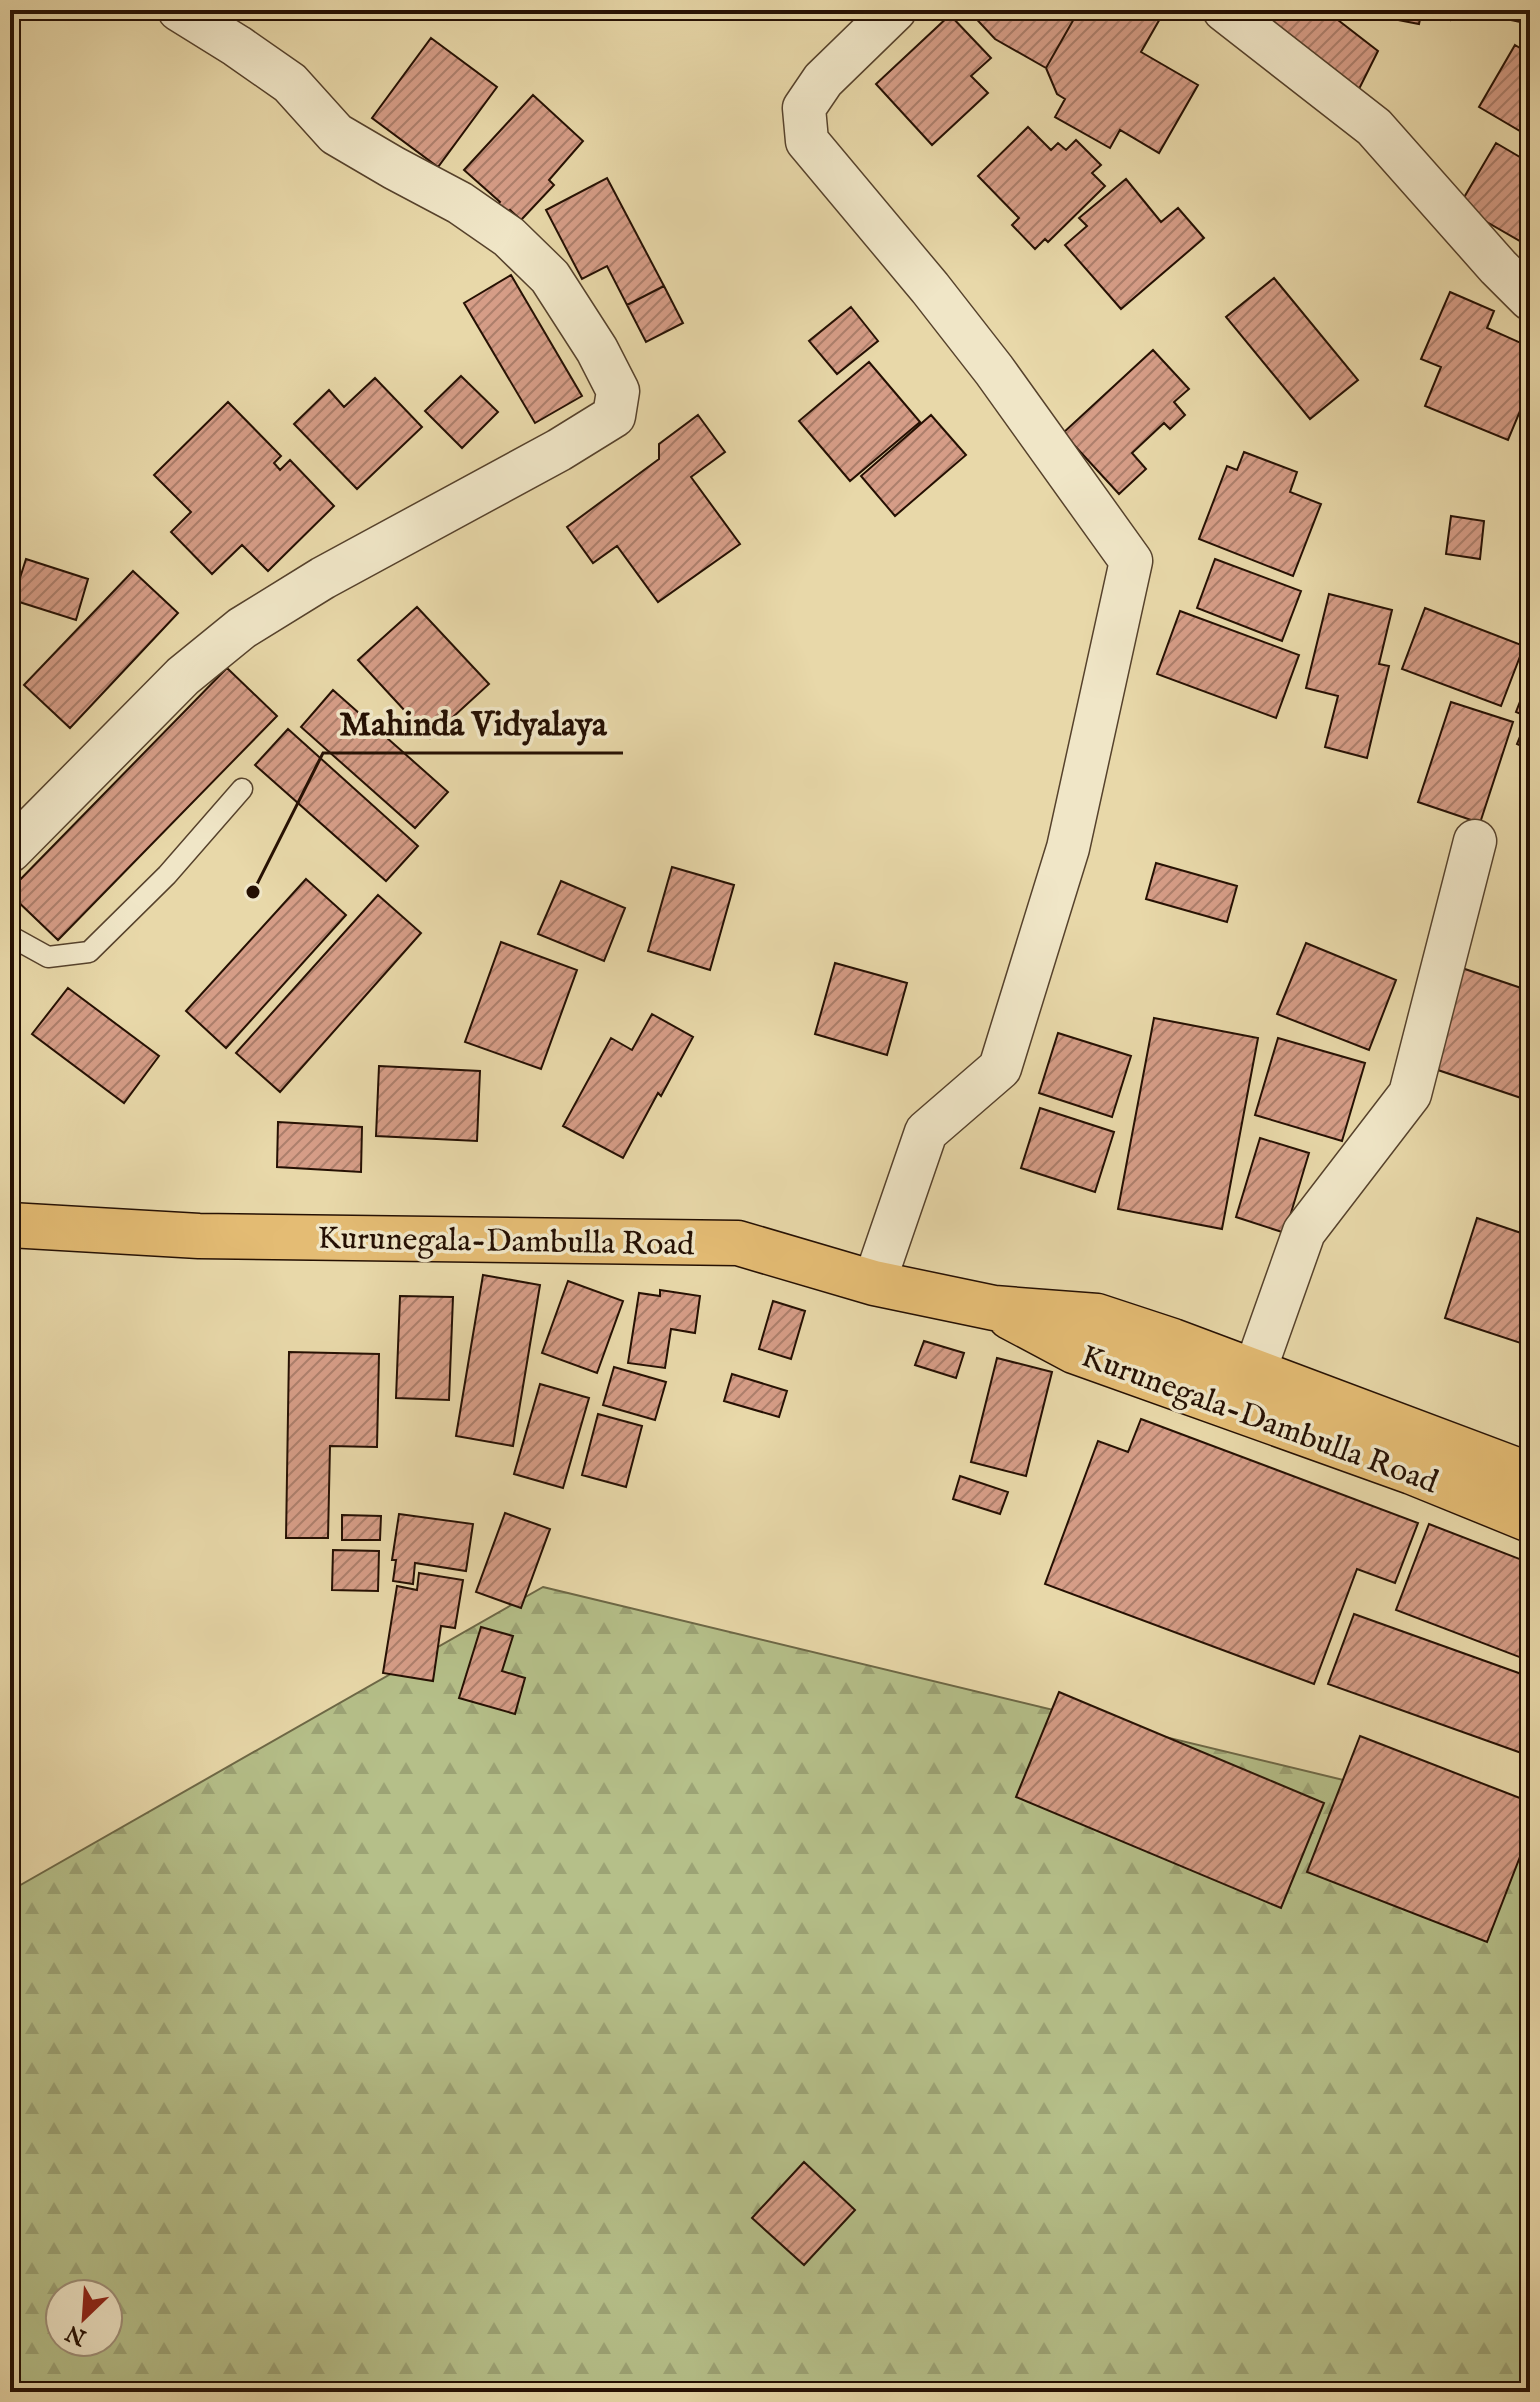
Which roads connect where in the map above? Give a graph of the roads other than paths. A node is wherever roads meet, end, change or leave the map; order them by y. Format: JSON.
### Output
{"nodes":[{"id":1,"x":179,"y":10,"type":"edge"},
{"id":2,"x":895,"y":10,"type":"edge"},
{"id":3,"x":1224,"y":10,"type":"edge"},
{"id":4,"x":1530,"y":299,"type":"edge"},
{"id":5,"x":242,"y":789,"type":"dead end"},
{"id":6,"x":1475,"y":841,"type":"dead end"},
{"id":7,"x":10,"y":851,"type":"edge"},
{"id":8,"x":10,"y":936,"type":"edge"},
{"id":9,"x":10,"y":1225,"type":"edge"},
{"id":10,"x":874,"y":1283,"type":"junction"},
{"id":11,"x":994,"y":1308,"type":"junction"},
{"id":12,"x":1254,"y":1373,"type":"junction"},
{"id":13,"x":1530,"y":1475,"type":"edge"},
{"id":14,"x":1530,"y":1520,"type":"edge"}],
"edges":[{"from":1,"to":7,"type":"street"},
{"from":2,"to":10,"type":"street"},
{"from":3,"to":4,"type":"street"},
{"from":5,"to":8,"type":"lane"},
{"from":6,"to":12,"type":"street"},
{"from":9,"to":10,"type":"highway","name":"Kurunegala-Dambulla Road"},
{"from":10,"to":11,"type":"highway","name":"Kurunegala-Dambulla Road"},
{"from":11,"to":12,"type":"highway","name":"Kurunegala-Dambulla Road"},
{"from":11,"to":14,"type":"highway","name":"Kurunegala-Dambulla Road"},
{"from":12,"to":13,"type":"highway","name":"Kurunegala-Dambulla Road"}]}
